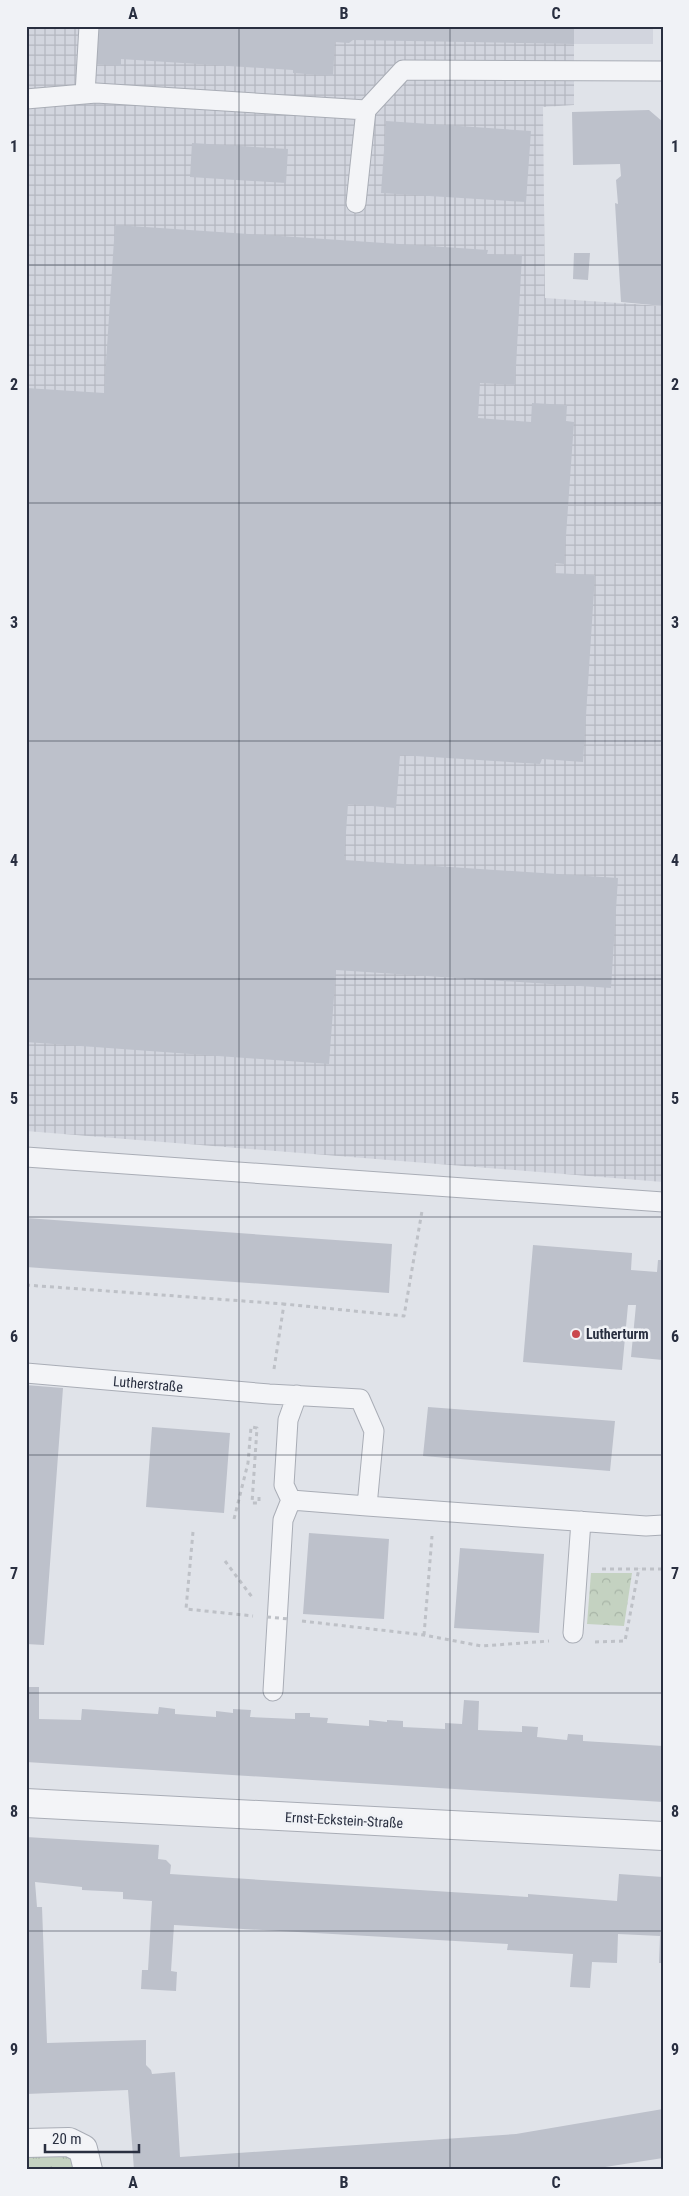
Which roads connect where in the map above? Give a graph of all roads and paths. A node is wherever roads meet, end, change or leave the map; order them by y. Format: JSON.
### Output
{"nodes":[{"id":1,"x":89,"y":26,"type":"edge"},
{"id":2,"x":663,"y":71,"type":"edge"},
{"id":3,"x":86,"y":94,"type":"junction"},
{"id":4,"x":26,"y":99,"type":"edge"},
{"id":5,"x":366,"y":110,"type":"junction"},
{"id":6,"x":356,"y":203,"type":"dead end"},
{"id":7,"x":26,"y":1156,"type":"edge"},
{"id":8,"x":426,"y":1186,"type":"junction"},
{"id":9,"x":663,"y":1202,"type":"edge"},
{"id":10,"x":26,"y":1285,"type":"edge"},
{"id":11,"x":284,"y":1304,"type":"junction"},
{"id":12,"x":26,"y":1373,"type":"edge"},
{"id":13,"x":270,"y":1394,"type":"junction"},
{"id":14,"x":297,"y":1395,"type":"junction"},
{"id":15,"x":260,"y":1494,"type":"dead end"},
{"id":16,"x":291,"y":1500,"type":"junction"},
{"id":17,"x":367,"y":1506,"type":"junction"},
{"id":18,"x":434,"y":1511,"type":"junction"},
{"id":19,"x":234,"y":1519,"type":"dead end"},
{"id":20,"x":580,"y":1521,"type":"junction"},
{"id":21,"x":663,"y":1525,"type":"edge"},
{"id":22,"x":193,"y":1532,"type":"dead end"},
{"id":23,"x":225,"y":1561,"type":"dead end"},
{"id":24,"x":639,"y":1568,"type":"junction"},
{"id":25,"x":663,"y":1569,"type":"edge"},
{"id":26,"x":594,"y":1570,"type":"dead end"},
{"id":27,"x":256,"y":1603,"type":"dead end"},
{"id":28,"x":261,"y":1610,"type":"dead end"},
{"id":29,"x":267,"y":1618,"type":"junction"},
{"id":30,"x":573,"y":1633,"type":"dead end"},
{"id":31,"x":424,"y":1635,"type":"junction"},
{"id":32,"x":552,"y":1641,"type":"dead end"},
{"id":33,"x":592,"y":1642,"type":"dead end"},
{"id":34,"x":273,"y":1691,"type":"dead end"},
{"id":35,"x":26,"y":1803,"type":"edge"},
{"id":36,"x":663,"y":1836,"type":"edge"},
{"id":37,"x":26,"y":2143,"type":"edge"},
{"id":38,"x":88,"y":2170,"type":"edge"}],
"edges":[{"from":1,"to":3,"type":"lane"},
{"from":2,"to":5,"type":"lane"},
{"from":3,"to":4,"type":"lane"},
{"from":3,"to":5,"type":"lane"},
{"from":5,"to":6,"type":"lane"},
{"from":7,"to":8,"type":"lane"},
{"from":8,"to":9,"type":"lane"},
{"from":8,"to":11,"type":"path"},
{"from":10,"to":11,"type":"path"},
{"from":11,"to":13,"type":"path"},
{"from":12,"to":13,"type":"lane","name":"Lutherstraße"},
{"from":13,"to":14,"type":"lane","name":"Lutherstraße"},
{"from":14,"to":16,"type":"lane"},
{"from":14,"to":17,"type":"lane","name":"Lutherstraße"},
{"from":15,"to":19,"type":"path"},
{"from":16,"to":17,"type":"lane"},
{"from":16,"to":34,"type":"lane"},
{"from":17,"to":18,"type":"lane"},
{"from":18,"to":20,"type":"lane"},
{"from":18,"to":31,"type":"path"},
{"from":20,"to":21,"type":"lane"},
{"from":20,"to":30,"type":"lane"},
{"from":22,"to":29,"type":"path"},
{"from":23,"to":27,"type":"path"},
{"from":24,"to":25,"type":"path"},
{"from":24,"to":26,"type":"path"},
{"from":24,"to":33,"type":"path"},
{"from":28,"to":29,"type":"path"},
{"from":29,"to":31,"type":"path","bridge":true},
{"from":31,"to":32,"type":"path"},
{"from":35,"to":36,"type":"street","name":"Ernst-Eckstein-Straße"},
{"from":37,"to":38,"type":"street"}]}
